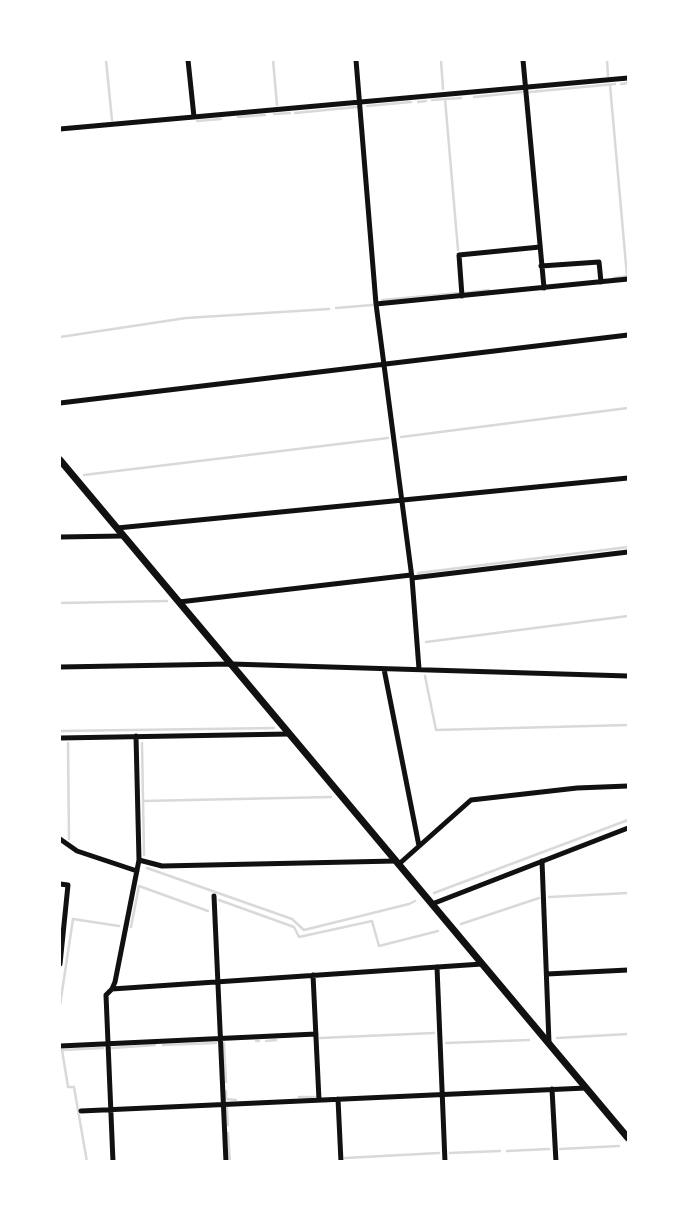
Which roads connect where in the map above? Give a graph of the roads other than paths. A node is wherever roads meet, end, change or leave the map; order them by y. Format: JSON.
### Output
{"nodes":[{"id":1,"x":188,"y":60,"type":"edge"},
{"id":2,"x":356,"y":60,"type":"edge"},
{"id":3,"x":523,"y":60,"type":"edge"},
{"id":4,"x":628,"y":78,"type":"edge"},
{"id":5,"x":526,"y":87,"type":"junction"},
{"id":6,"x":360,"y":102,"type":"junction"},
{"id":7,"x":194,"y":117,"type":"junction"},
{"id":8,"x":60,"y":129,"type":"edge"},
{"id":9,"x":540,"y":247,"type":"junction"},
{"id":10,"x":541,"y":266,"type":"junction"},
{"id":11,"x":628,"y":279,"type":"edge"},
{"id":12,"x":601,"y":282,"type":"junction"},
{"id":13,"x":544,"y":288,"type":"junction"},
{"id":14,"x":462,"y":296,"type":"junction"},
{"id":15,"x":376,"y":304,"type":"junction"},
{"id":16,"x":628,"y":335,"type":"edge"},
{"id":17,"x":384,"y":364,"type":"junction"},
{"id":18,"x":60,"y":403,"type":"edge"},
{"id":19,"x":60,"y":460,"type":"edge"},
{"id":20,"x":628,"y":478,"type":"edge"},
{"id":21,"x":402,"y":500,"type":"junction"},
{"id":22,"x":117,"y":528,"type":"junction"},
{"id":23,"x":124,"y":536,"type":"junction"},
{"id":24,"x":60,"y":537,"type":"edge"},
{"id":25,"x":628,"y":552,"type":"edge"},
{"id":26,"x":412,"y":577,"type":"junction"},
{"id":27,"x":179,"y":602,"type":"junction"},
{"id":28,"x":231,"y":664,"type":"junction"},
{"id":29,"x":60,"y":667,"type":"edge"},
{"id":30,"x":384,"y":668,"type":"junction"},
{"id":31,"x":419,"y":670,"type":"junction"},
{"id":32,"x":628,"y":676,"type":"edge"},
{"id":33,"x":289,"y":734,"type":"junction"},
{"id":34,"x":136,"y":736,"type":"junction"},
{"id":35,"x":60,"y":738,"type":"edge"},
{"id":36,"x":628,"y":786,"type":"edge"},
{"id":37,"x":628,"y":828,"type":"edge"},
{"id":38,"x":60,"y":839,"type":"edge"},
{"id":39,"x":419,"y":846,"type":"junction"},
{"id":40,"x":139,"y":860,"type":"junction"},
{"id":41,"x":542,"y":861,"type":"junction"},
{"id":42,"x":397,"y":863,"type":"junction"},
{"id":43,"x":137,"y":871,"type":"junction"},
{"id":44,"x":60,"y":884,"type":"edge"},
{"id":45,"x":214,"y":896,"type":"dead end"},
{"id":46,"x":432,"y":904,"type":"junction"},
{"id":47,"x":61,"y":945,"type":"edge"},
{"id":48,"x":60,"y":964,"type":"edge"},
{"id":49,"x":482,"y":964,"type":"junction"},
{"id":50,"x":437,"y":967,"type":"junction"},
{"id":51,"x":628,"y":970,"type":"edge"},
{"id":52,"x":547,"y":974,"type":"junction"},
{"id":53,"x":313,"y":975,"type":"junction"},
{"id":54,"x":217,"y":982,"type":"junction"},
{"id":55,"x":112,"y":989,"type":"junction"},
{"id":56,"x":316,"y":1034,"type":"junction"},
{"id":57,"x":220,"y":1039,"type":"junction"},
{"id":58,"x":108,"y":1044,"type":"junction"},
{"id":59,"x":549,"y":1044,"type":"junction"},
{"id":60,"x":60,"y":1046,"type":"edge"},
{"id":61,"x":586,"y":1088,"type":"junction"},
{"id":62,"x":552,"y":1089,"type":"junction"},
{"id":63,"x":443,"y":1095,"type":"junction"},
{"id":64,"x":319,"y":1100,"type":"junction"},
{"id":65,"x":338,"y":1100,"type":"junction"},
{"id":66,"x":224,"y":1104,"type":"junction"},
{"id":67,"x":111,"y":1110,"type":"junction"},
{"id":68,"x":81,"y":1111,"type":"dead end"},
{"id":69,"x":628,"y":1138,"type":"edge"},
{"id":70,"x":113,"y":1161,"type":"edge"},
{"id":71,"x":226,"y":1161,"type":"edge"},
{"id":72,"x":341,"y":1161,"type":"edge"},
{"id":73,"x":445,"y":1161,"type":"edge"},
{"id":74,"x":556,"y":1161,"type":"edge"}],
"edges":[{"from":1,"to":7,"type":"street"},
{"from":2,"to":6,"type":"street"},
{"from":3,"to":5,"type":"street"},
{"from":4,"to":5,"type":"street"},
{"from":5,"to":6,"type":"street"},
{"from":5,"to":9,"type":"street"},
{"from":6,"to":7,"type":"street"},
{"from":6,"to":15,"type":"street"},
{"from":7,"to":8,"type":"street"},
{"from":9,"to":10,"type":"street"},
{"from":9,"to":14,"type":"street"},
{"from":10,"to":12,"type":"street"},
{"from":10,"to":13,"type":"street"},
{"from":11,"to":12,"type":"street"},
{"from":12,"to":13,"type":"street"},
{"from":13,"to":14,"type":"street"},
{"from":14,"to":15,"type":"street"},
{"from":15,"to":17,"type":"street"},
{"from":16,"to":17,"type":"street"},
{"from":17,"to":18,"type":"street"},
{"from":17,"to":21,"type":"street"},
{"from":19,"to":22,"type":"street"},
{"from":20,"to":21,"type":"street"},
{"from":21,"to":22,"type":"street"},
{"from":21,"to":26,"type":"street"},
{"from":22,"to":23,"type":"street"},
{"from":23,"to":24,"type":"street"},
{"from":23,"to":27,"type":"street"},
{"from":25,"to":26,"type":"street"},
{"from":26,"to":27,"type":"street"},
{"from":26,"to":31,"type":"street"},
{"from":27,"to":28,"type":"street"},
{"from":28,"to":29,"type":"street"},
{"from":28,"to":30,"type":"street"},
{"from":28,"to":33,"type":"street"},
{"from":30,"to":31,"type":"street"},
{"from":30,"to":39,"type":"street"},
{"from":31,"to":32,"type":"street"},
{"from":33,"to":34,"type":"street"},
{"from":33,"to":42,"type":"street"},
{"from":34,"to":35,"type":"street"},
{"from":34,"to":40,"type":"street"},
{"from":36,"to":39,"type":"street"},
{"from":37,"to":41,"type":"street"},
{"from":38,"to":43,"type":"street"},
{"from":39,"to":42,"type":"street"},
{"from":40,"to":42,"type":"street"},
{"from":40,"to":43,"type":"street"},
{"from":41,"to":46,"type":"street"},
{"from":41,"to":52,"type":"street"},
{"from":42,"to":46,"type":"street"},
{"from":43,"to":55,"type":"street"},
{"from":44,"to":47,"type":"street"},
{"from":45,"to":54,"type":"street"},
{"from":46,"to":49,"type":"street"},
{"from":47,"to":48,"type":"street"},
{"from":49,"to":50,"type":"street"},
{"from":49,"to":59,"type":"street"},
{"from":50,"to":53,"type":"street"},
{"from":50,"to":63,"type":"street"},
{"from":51,"to":52,"type":"street"},
{"from":52,"to":59,"type":"street"},
{"from":53,"to":54,"type":"street"},
{"from":53,"to":56,"type":"street"},
{"from":54,"to":55,"type":"street"},
{"from":54,"to":57,"type":"street"},
{"from":55,"to":58,"type":"street"},
{"from":56,"to":57,"type":"street"},
{"from":56,"to":64,"type":"street"},
{"from":57,"to":58,"type":"street"},
{"from":57,"to":66,"type":"street"},
{"from":58,"to":60,"type":"street"},
{"from":58,"to":67,"type":"street"},
{"from":59,"to":61,"type":"street"},
{"from":61,"to":62,"type":"street"},
{"from":61,"to":69,"type":"street"},
{"from":62,"to":63,"type":"street"},
{"from":62,"to":74,"type":"street"},
{"from":63,"to":65,"type":"street"},
{"from":63,"to":73,"type":"street"},
{"from":64,"to":65,"type":"street"},
{"from":64,"to":66,"type":"street"},
{"from":65,"to":72,"type":"street"},
{"from":66,"to":67,"type":"street"},
{"from":66,"to":71,"type":"street"},
{"from":67,"to":68,"type":"street"},
{"from":67,"to":70,"type":"street"}]}
